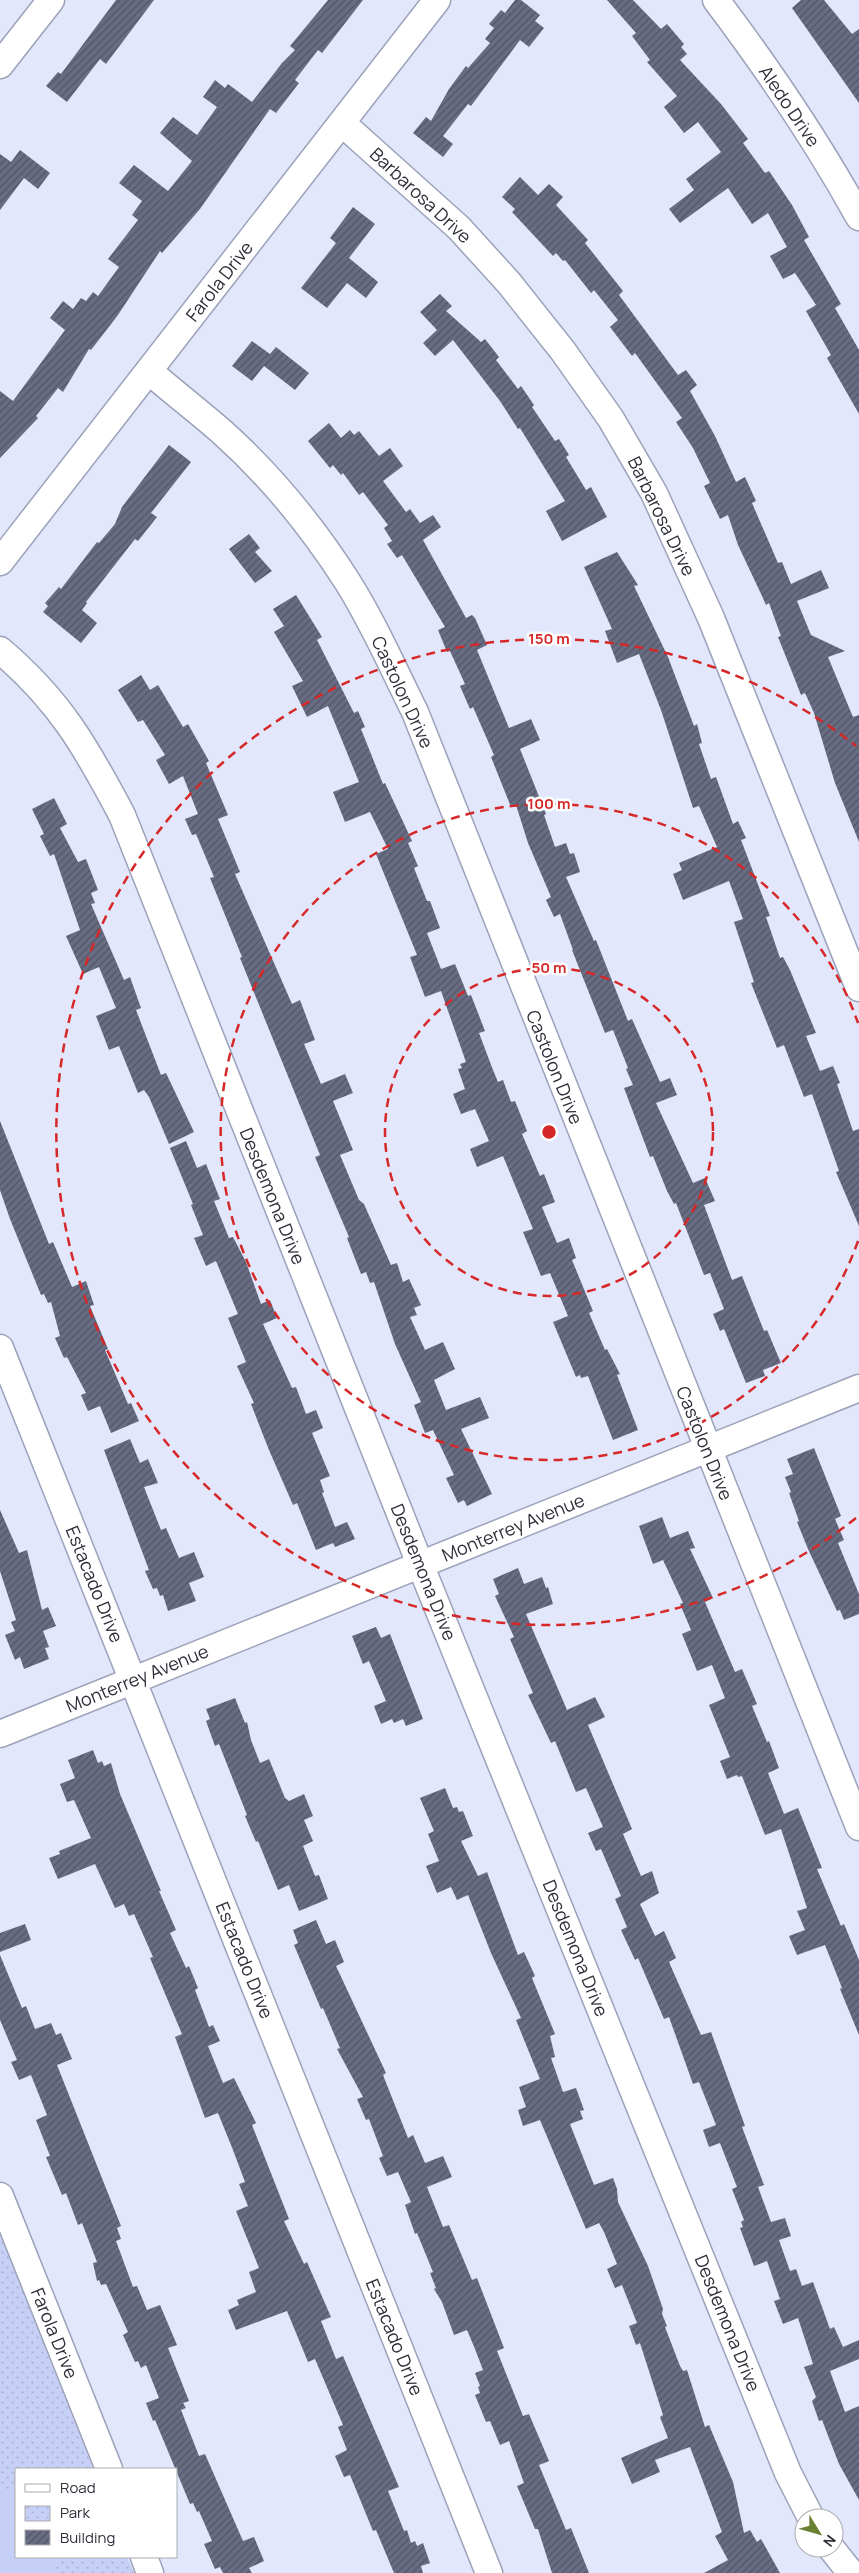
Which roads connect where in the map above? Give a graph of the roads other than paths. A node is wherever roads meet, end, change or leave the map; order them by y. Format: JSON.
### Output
{"nodes":[{"id":1,"x":50,"y":0,"type":"edge"},
{"id":2,"x":437,"y":0,"type":"edge"},
{"id":3,"x":716,"y":0,"type":"edge"},
{"id":4,"x":0,"y":65,"type":"edge"},
{"id":5,"x":342,"y":122,"type":"junction"},
{"id":6,"x":859,"y":217,"type":"edge"},
{"id":7,"x":149,"y":371,"type":"junction"},
{"id":8,"x":0,"y":562,"type":"edge"},
{"id":9,"x":0,"y":650,"type":"edge"},
{"id":10,"x":859,"y":988,"type":"edge"},
{"id":11,"x":0,"y":1348,"type":"edge"},
{"id":12,"x":859,"y":1388,"type":"edge"},
{"id":13,"x":707,"y":1449,"type":"junction"},
{"id":14,"x":420,"y":1564,"type":"junction"},
{"id":15,"x":133,"y":1680,"type":"junction"},
{"id":16,"x":0,"y":1734,"type":"edge"},
{"id":17,"x":859,"y":1827,"type":"edge"},
{"id":18,"x":0,"y":2196,"type":"edge"},
{"id":19,"x":109,"y":2468,"type":"edge"},
{"id":20,"x":806,"y":2508,"type":"edge"},
{"id":21,"x":144,"y":2558,"type":"edge"},
{"id":22,"x":839,"y":2558,"type":"edge"},
{"id":23,"x":150,"y":2573,"type":"edge"},
{"id":24,"x":489,"y":2573,"type":"edge"},
{"id":25,"x":851,"y":2573,"type":"edge"}],
"edges":[{"from":1,"to":4,"type":"street"},
{"from":2,"to":5,"type":"street","name":"Farola Drive"},
{"from":3,"to":6,"type":"street","name":"Aledo Drive"},
{"from":5,"to":7,"type":"street","name":"Farola Drive"},
{"from":5,"to":10,"type":"street","name":"Barbarosa Drive"},
{"from":7,"to":8,"type":"street","name":"Farola Drive"},
{"from":7,"to":13,"type":"street","name":"Castolon Drive"},
{"from":9,"to":14,"type":"street","name":"Desdemona Drive"},
{"from":11,"to":15,"type":"street","name":"Estacado Drive"},
{"from":12,"to":13,"type":"street","name":"Monterrey Avenue"},
{"from":13,"to":14,"type":"street","name":"Monterrey Avenue"},
{"from":13,"to":17,"type":"street","name":"Castolon Drive"},
{"from":14,"to":15,"type":"street","name":"Monterrey Avenue"},
{"from":14,"to":20,"type":"street","name":"Desdemona Drive"},
{"from":15,"to":16,"type":"street","name":"Monterrey Avenue"},
{"from":15,"to":24,"type":"street","name":"Estacado Drive"},
{"from":18,"to":19,"type":"street","name":"Farola Drive"},
{"from":21,"to":23,"type":"street"},
{"from":22,"to":25,"type":"street"}]}
